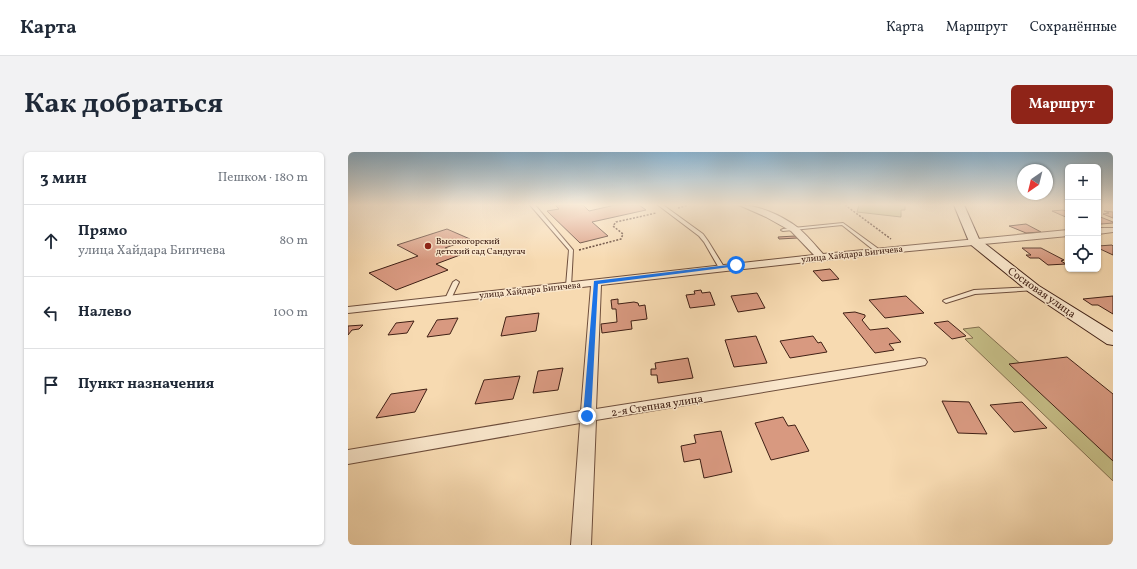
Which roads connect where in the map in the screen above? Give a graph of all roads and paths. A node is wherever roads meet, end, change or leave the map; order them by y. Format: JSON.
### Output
{"nodes":[{"id":1,"x":548,"y":223,"type":"edge"},
{"id":2,"x":614,"y":223,"type":"edge"},
{"id":3,"x":685,"y":223,"type":"edge"},
{"id":4,"x":784,"y":223,"type":"edge"},
{"id":5,"x":870,"y":223,"type":"edge"},
{"id":6,"x":967,"y":223,"type":"edge"},
{"id":7,"x":794,"y":229,"type":"junction"},
{"id":8,"x":783,"y":230,"type":"dead end"},
{"id":9,"x":1113,"y":230,"type":"edge"},
{"id":10,"x":1101,"y":231,"type":"edge"},
{"id":11,"x":1065,"y":233,"type":"edge"},
{"id":12,"x":974,"y":241,"type":"junction"},
{"id":13,"x":904,"y":249,"type":"junction"},
{"id":14,"x":571,"y":250,"type":"junction"},
{"id":15,"x":878,"y":251,"type":"junction"},
{"id":16,"x":821,"y":257,"type":"junction"},
{"id":17,"x":721,"y":268,"type":"junction"},
{"id":18,"x":456,"y":282,"type":"dead end"},
{"id":19,"x":596,"y":282,"type":"junction"},
{"id":20,"x":569,"y":286,"type":"junction"},
{"id":21,"x":1034,"y":288,"type":"junction"},
{"id":22,"x":448,"y":299,"type":"junction"},
{"id":23,"x":946,"y":301,"type":"dead end"},
{"id":24,"x":348,"y":310,"type":"edge"},
{"id":25,"x":1113,"y":340,"type":"edge"},
{"id":26,"x":920,"y":362,"type":"dead end"},
{"id":27,"x":587,"y":416,"type":"junction"},
{"id":28,"x":348,"y":457,"type":"edge"},
{"id":29,"x":581,"y":545,"type":"edge"}],
"edges":[{"from":1,"to":14,"type":"lane"},
{"from":2,"to":14,"type":"path"},
{"from":3,"to":17,"type":"lane"},
{"from":4,"to":7,"type":"street"},
{"from":5,"to":13,"type":"path"},
{"from":6,"to":12,"type":"street"},
{"from":7,"to":8,"type":"lane"},
{"from":7,"to":15,"type":"lane"},
{"from":7,"to":16,"type":"street"},
{"from":9,"to":10,"type":"street"},
{"from":11,"to":12,"type":"street","name":"улица Хайдара Бигичева"},
{"from":12,"to":13,"type":"street","name":"улица Хайдара Бигичева"},
{"from":12,"to":21,"type":"street","name":"Сосновая улица"},
{"from":13,"to":15,"type":"street","name":"улица Хайдара Бигичева"},
{"from":14,"to":20,"type":"lane"},
{"from":15,"to":16,"type":"street","name":"улица Хайдара Бигичева"},
{"from":16,"to":17,"type":"street","name":"улица Хайдара Бигичева"},
{"from":17,"to":19,"type":"street","name":"улица Хайдара Бигичева"},
{"from":18,"to":22,"type":"lane"},
{"from":19,"to":20,"type":"street","name":"улица Хайдара Бигичева"},
{"from":19,"to":27,"type":"street"},
{"from":20,"to":22,"type":"street","name":"улица Хайдара Бигичева"},
{"from":21,"to":23,"type":"lane"},
{"from":21,"to":25,"type":"street","name":"Сосновая улица"},
{"from":22,"to":24,"type":"street","name":"улица Хайдара Бигичева"},
{"from":26,"to":27,"type":"street","name":"2-я Степная улица"},
{"from":27,"to":28,"type":"street","name":"2-я Степная улица"},
{"from":27,"to":29,"type":"street"}]}
